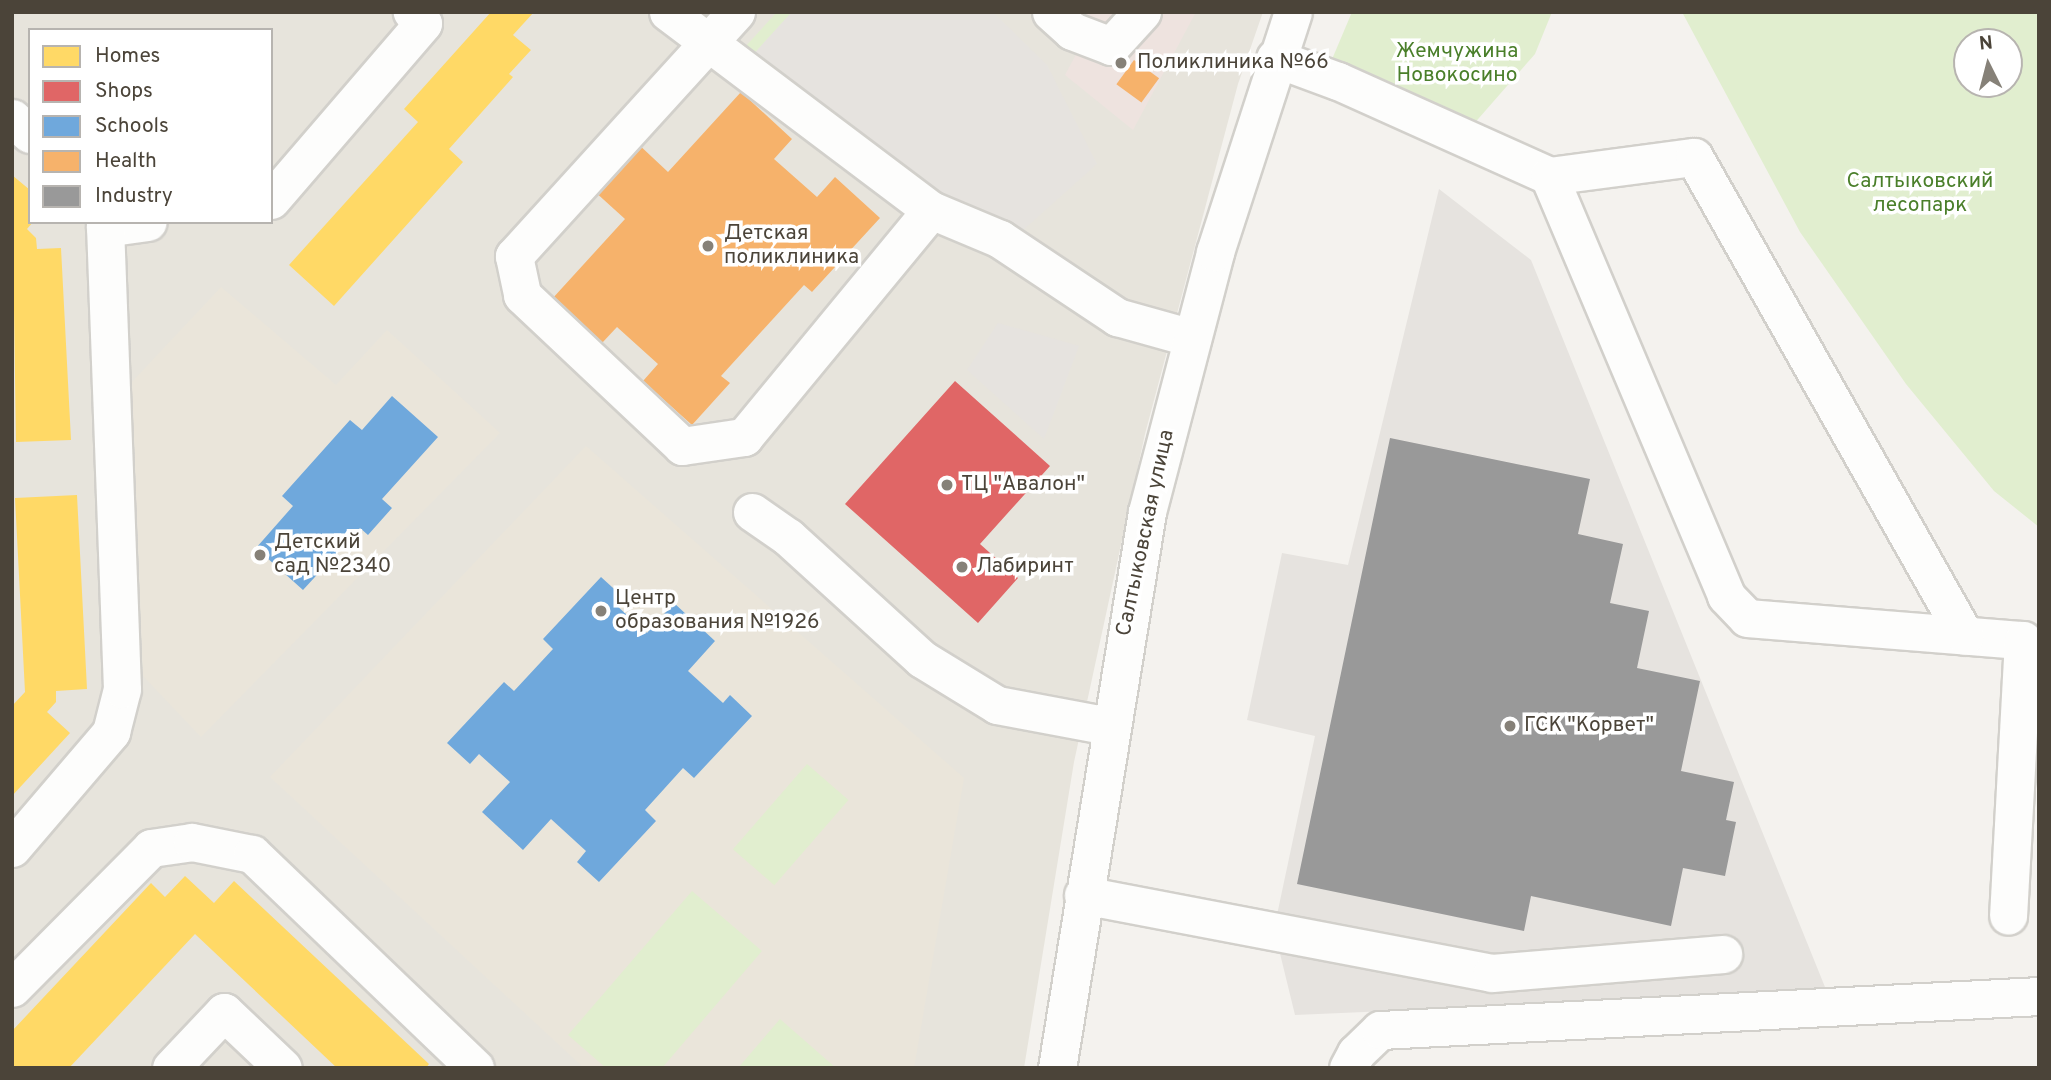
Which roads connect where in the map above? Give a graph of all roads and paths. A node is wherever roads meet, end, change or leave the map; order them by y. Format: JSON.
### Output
{"nodes":[{"id":1,"x":412,"y":12,"type":"edge"},
{"id":2,"x":668,"y":12,"type":"edge"},
{"id":3,"x":736,"y":12,"type":"edge"},
{"id":4,"x":1051,"y":12,"type":"edge"},
{"id":5,"x":1142,"y":12,"type":"edge"},
{"id":6,"x":1293,"y":12,"type":"edge"},
{"id":7,"x":707,"y":45,"type":"junction"},
{"id":8,"x":1275,"y":58,"type":"junction"},
{"id":9,"x":12,"y":118,"type":"edge"},
{"id":10,"x":28,"y":132,"type":"edge"},
{"id":11,"x":1549,"y":176,"type":"junction"},
{"id":12,"x":273,"y":198,"type":"edge"},
{"id":13,"x":931,"y":211,"type":"junction"},
{"id":14,"x":105,"y":225,"type":"edge"},
{"id":15,"x":1192,"y":338,"type":"junction"},
{"id":16,"x":752,"y":512,"type":"dead end"},
{"id":17,"x":1965,"y":636,"type":"junction"},
{"id":18,"x":2031,"y":641,"type":"edge"},
{"id":19,"x":1109,"y":726,"type":"junction"},
{"id":20,"x":12,"y":848,"type":"edge"},
{"id":21,"x":1083,"y":895,"type":"junction"},
{"id":22,"x":2008,"y":916,"type":"dead end"},
{"id":23,"x":1723,"y":954,"type":"dead end"},
{"id":24,"x":12,"y":988,"type":"edge"},
{"id":25,"x":2039,"y":996,"type":"edge"},
{"id":26,"x":171,"y":1068,"type":"edge"},
{"id":27,"x":283,"y":1068,"type":"edge"},
{"id":28,"x":475,"y":1068,"type":"edge"},
{"id":29,"x":1056,"y":1068,"type":"edge"},
{"id":30,"x":1348,"y":1068,"type":"edge"}],
"edges":[{"from":1,"to":12,"type":"street"},
{"from":2,"to":7,"type":"street"},
{"from":3,"to":7,"type":"street"},
{"from":4,"to":5,"type":"street"},
{"from":6,"to":8,"type":"street","name":"Салтыковская улица"},
{"from":7,"to":13,"type":"street"},
{"from":7,"to":13,"type":"street"},
{"from":8,"to":11,"type":"street"},
{"from":8,"to":15,"type":"street","name":"Салтыковская улица"},
{"from":9,"to":10,"type":"street"},
{"from":11,"to":17,"type":"street"},
{"from":11,"to":17,"type":"street"},
{"from":13,"to":15,"type":"street"},
{"from":14,"to":20,"type":"street"},
{"from":15,"to":19,"type":"street","name":"Салтыковская улица"},
{"from":16,"to":19,"type":"street"},
{"from":17,"to":18,"type":"street"},
{"from":18,"to":22,"type":"street"},
{"from":19,"to":21,"type":"street","name":"Салтыковская улица"},
{"from":21,"to":23,"type":"street"},
{"from":21,"to":29,"type":"street","name":"Салтыковская улица"},
{"from":24,"to":28,"type":"street"},
{"from":25,"to":30,"type":"street"},
{"from":26,"to":27,"type":"street"}]}
